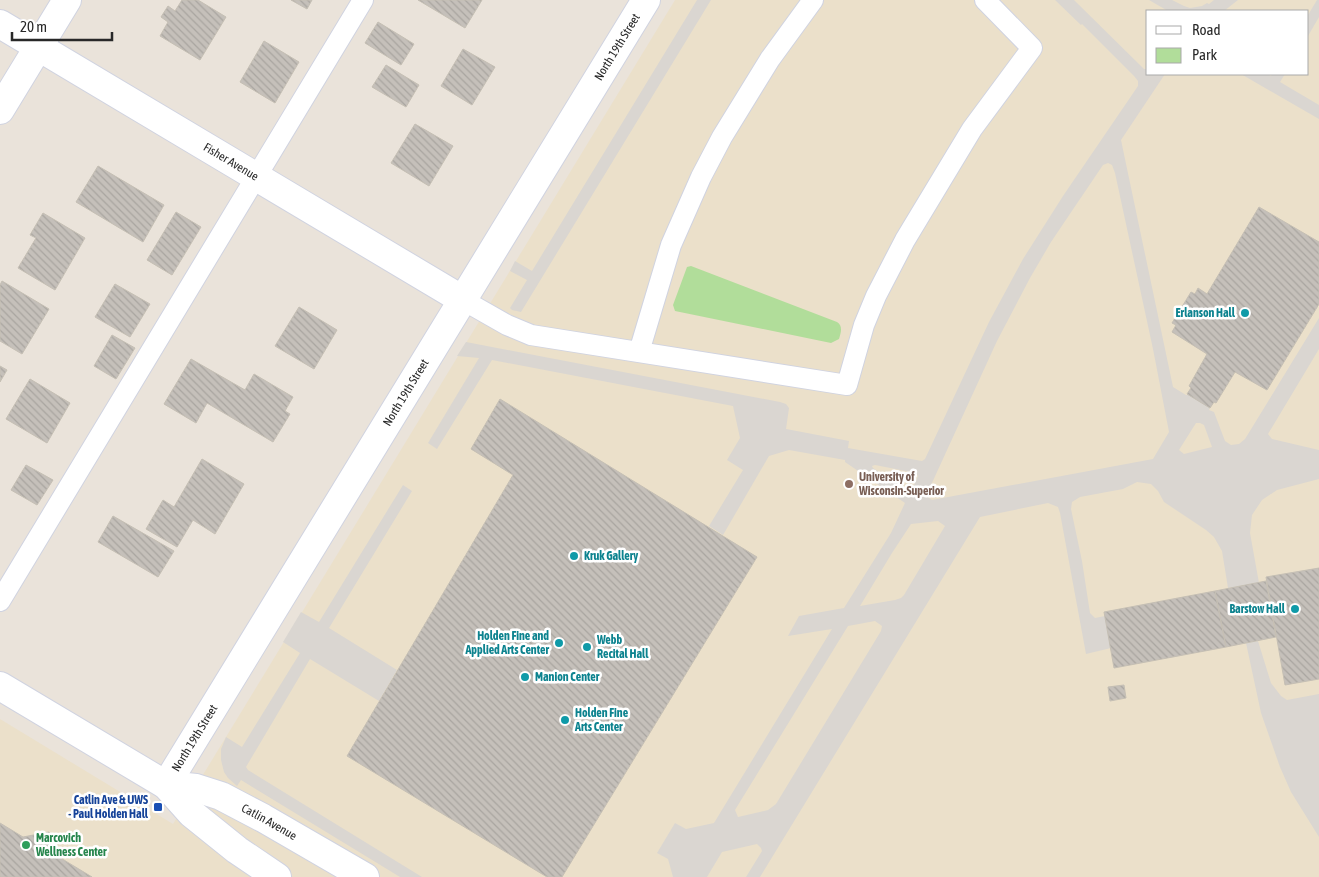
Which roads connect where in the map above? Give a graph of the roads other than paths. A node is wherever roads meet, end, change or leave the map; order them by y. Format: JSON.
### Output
{"nodes":[{"id":1,"x":67,"y":0,"type":"edge"},
{"id":2,"x":363,"y":0,"type":"edge"},
{"id":3,"x":646,"y":0,"type":"edge"},
{"id":4,"x":813,"y":0,"type":"edge"},
{"id":5,"x":985,"y":0,"type":"edge"},
{"id":6,"x":0,"y":24,"type":"edge"},
{"id":7,"x":38,"y":47,"type":"junction"},
{"id":8,"x":0,"y":110,"type":"edge"},
{"id":9,"x":257,"y":176,"type":"junction"},
{"id":10,"x":462,"y":300,"type":"junction"},
{"id":11,"x":639,"y":352,"type":"junction"},
{"id":12,"x":0,"y":601,"type":"edge"},
{"id":13,"x":0,"y":686,"type":"edge"},
{"id":14,"x":166,"y":785,"type":"junction"},
{"id":15,"x":277,"y":877,"type":"edge"},
{"id":16,"x":365,"y":877,"type":"edge"}],
"edges":[{"from":1,"to":7,"type":"street"},
{"from":2,"to":9,"type":"lane"},
{"from":3,"to":10,"type":"street","name":"North 19th Street"},
{"from":4,"to":11,"type":"lane"},
{"from":5,"to":11,"type":"lane"},
{"from":6,"to":7,"type":"street","name":"Fisher Avenue"},
{"from":7,"to":8,"type":"street"},
{"from":7,"to":9,"type":"street","name":"Fisher Avenue"},
{"from":9,"to":10,"type":"street","name":"Fisher Avenue"},
{"from":9,"to":12,"type":"lane"},
{"from":10,"to":11,"type":"lane"},
{"from":10,"to":14,"type":"street","name":"North 19th Street"},
{"from":13,"to":14,"type":"street","name":"Catlin Avenue"},
{"from":14,"to":15,"type":"street","name":"Catlin Avenue"},
{"from":14,"to":16,"type":"street","name":"Catlin Avenue"}]}
